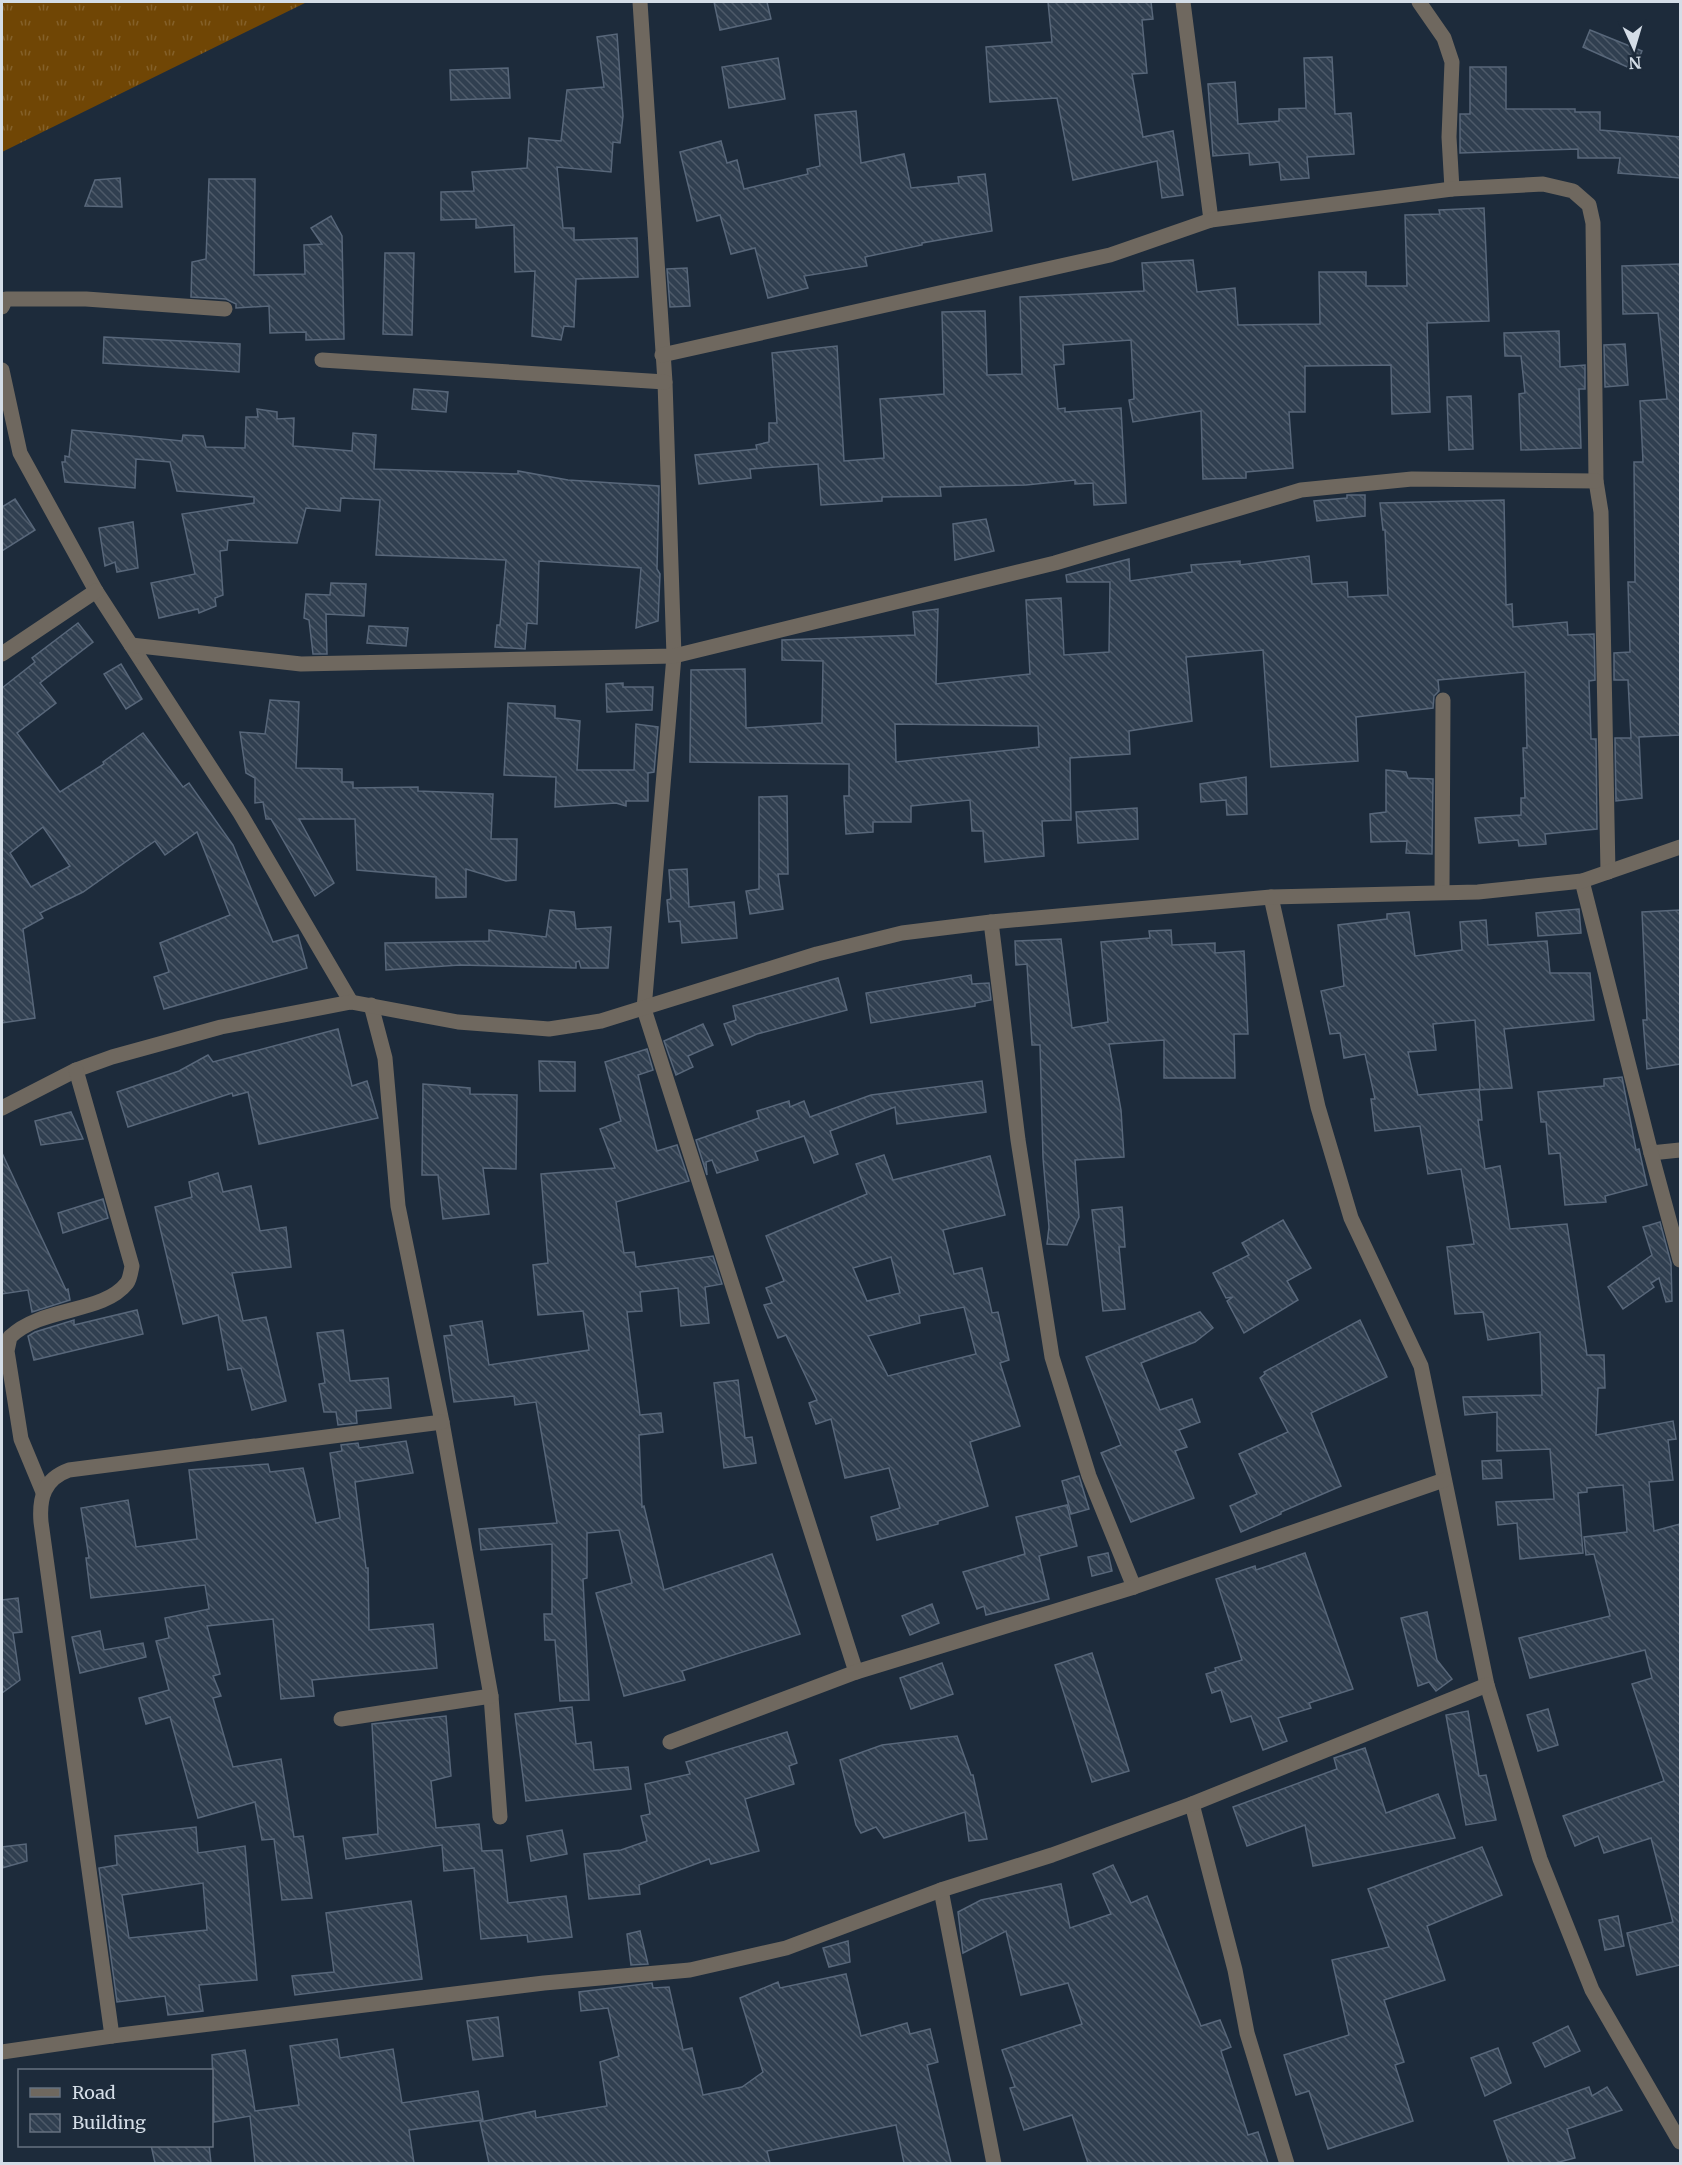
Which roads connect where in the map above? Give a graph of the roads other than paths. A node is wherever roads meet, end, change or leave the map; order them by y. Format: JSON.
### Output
{"nodes":[{"id":1,"x":640,"y":2,"type":"edge"},
{"id":2,"x":1183,"y":2,"type":"edge"},
{"id":3,"x":1419,"y":2,"type":"edge"},
{"id":4,"x":1452,"y":189,"type":"junction"},
{"id":5,"x":1211,"y":220,"type":"junction"},
{"id":6,"x":2,"y":307,"type":"edge"},
{"id":7,"x":225,"y":309,"type":"dead end"},
{"id":8,"x":662,"y":355,"type":"junction"},
{"id":9,"x":321,"y":360,"type":"dead end"},
{"id":10,"x":2,"y":370,"type":"edge"},
{"id":11,"x":665,"y":382,"type":"junction"},
{"id":12,"x":1596,"y":481,"type":"junction"},
{"id":13,"x":96,"y":591,"type":"junction"},
{"id":14,"x":131,"y":645,"type":"junction"},
{"id":15,"x":2,"y":654,"type":"edge"},
{"id":16,"x":674,"y":656,"type":"junction"},
{"id":17,"x":1443,"y":700,"type":"dead end"},
{"id":18,"x":1680,"y":847,"type":"edge"},
{"id":19,"x":1608,"y":872,"type":"junction"},
{"id":20,"x":1581,"y":881,"type":"junction"},
{"id":21,"x":1442,"y":891,"type":"junction"},
{"id":22,"x":1271,"y":897,"type":"junction"},
{"id":23,"x":991,"y":922,"type":"junction"},
{"id":24,"x":351,"y":1002,"type":"junction"},
{"id":25,"x":371,"y":1005,"type":"junction"},
{"id":26,"x":644,"y":1009,"type":"junction"},
{"id":27,"x":76,"y":1070,"type":"junction"},
{"id":28,"x":2,"y":1108,"type":"edge"},
{"id":29,"x":1680,"y":1150,"type":"edge"},
{"id":30,"x":1651,"y":1153,"type":"junction"},
{"id":31,"x":1680,"y":1260,"type":"edge"},
{"id":32,"x":442,"y":1422,"type":"junction"},
{"id":33,"x":1444,"y":1480,"type":"junction"},
{"id":34,"x":43,"y":1492,"type":"junction"},
{"id":35,"x":1134,"y":1587,"type":"junction"},
{"id":36,"x":856,"y":1672,"type":"junction"},
{"id":37,"x":1487,"y":1685,"type":"junction"},
{"id":38,"x":491,"y":1696,"type":"junction"},
{"id":39,"x":341,"y":1719,"type":"dead end"},
{"id":40,"x":670,"y":1742,"type":"dead end"},
{"id":41,"x":1192,"y":1804,"type":"junction"},
{"id":42,"x":500,"y":1817,"type":"dead end"},
{"id":43,"x":941,"y":1890,"type":"junction"},
{"id":44,"x":112,"y":2036,"type":"junction"},
{"id":45,"x":2,"y":2052,"type":"edge"},
{"id":46,"x":1680,"y":2142,"type":"edge"},
{"id":47,"x":994,"y":2163,"type":"edge"},
{"id":48,"x":1287,"y":2163,"type":"edge"}],
"edges":[{"from":1,"to":8,"type":"street"},
{"from":2,"to":5,"type":"street"},
{"from":3,"to":4,"type":"street"},
{"from":4,"to":5,"type":"street"},
{"from":4,"to":12,"type":"street"},
{"from":5,"to":8,"type":"street"},
{"from":6,"to":7,"type":"street"},
{"from":8,"to":11,"type":"street"},
{"from":9,"to":11,"type":"street"},
{"from":10,"to":13,"type":"street"},
{"from":11,"to":16,"type":"street"},
{"from":12,"to":16,"type":"street"},
{"from":12,"to":19,"type":"street"},
{"from":13,"to":14,"type":"street"},
{"from":13,"to":15,"type":"street"},
{"from":14,"to":16,"type":"street"},
{"from":14,"to":24,"type":"street"},
{"from":16,"to":26,"type":"street"},
{"from":17,"to":21,"type":"street"},
{"from":18,"to":19,"type":"street"},
{"from":19,"to":20,"type":"street"},
{"from":20,"to":21,"type":"street"},
{"from":20,"to":30,"type":"street"},
{"from":21,"to":22,"type":"street"},
{"from":22,"to":23,"type":"street"},
{"from":22,"to":33,"type":"street"},
{"from":23,"to":26,"type":"street"},
{"from":23,"to":35,"type":"street"},
{"from":24,"to":25,"type":"street"},
{"from":24,"to":27,"type":"street"},
{"from":25,"to":26,"type":"street"},
{"from":25,"to":32,"type":"street"},
{"from":26,"to":36,"type":"street"},
{"from":27,"to":28,"type":"street"},
{"from":27,"to":34,"type":"street"},
{"from":29,"to":30,"type":"street"},
{"from":30,"to":31,"type":"street"},
{"from":32,"to":34,"type":"street"},
{"from":32,"to":38,"type":"street"},
{"from":33,"to":35,"type":"street"},
{"from":33,"to":37,"type":"street"},
{"from":34,"to":44,"type":"street"},
{"from":35,"to":36,"type":"street"},
{"from":36,"to":40,"type":"street"},
{"from":37,"to":41,"type":"street"},
{"from":37,"to":46,"type":"street"},
{"from":38,"to":39,"type":"street"},
{"from":38,"to":42,"type":"street"},
{"from":41,"to":43,"type":"street"},
{"from":41,"to":48,"type":"street"},
{"from":43,"to":44,"type":"street"},
{"from":43,"to":47,"type":"street"},
{"from":44,"to":45,"type":"street"}]}
